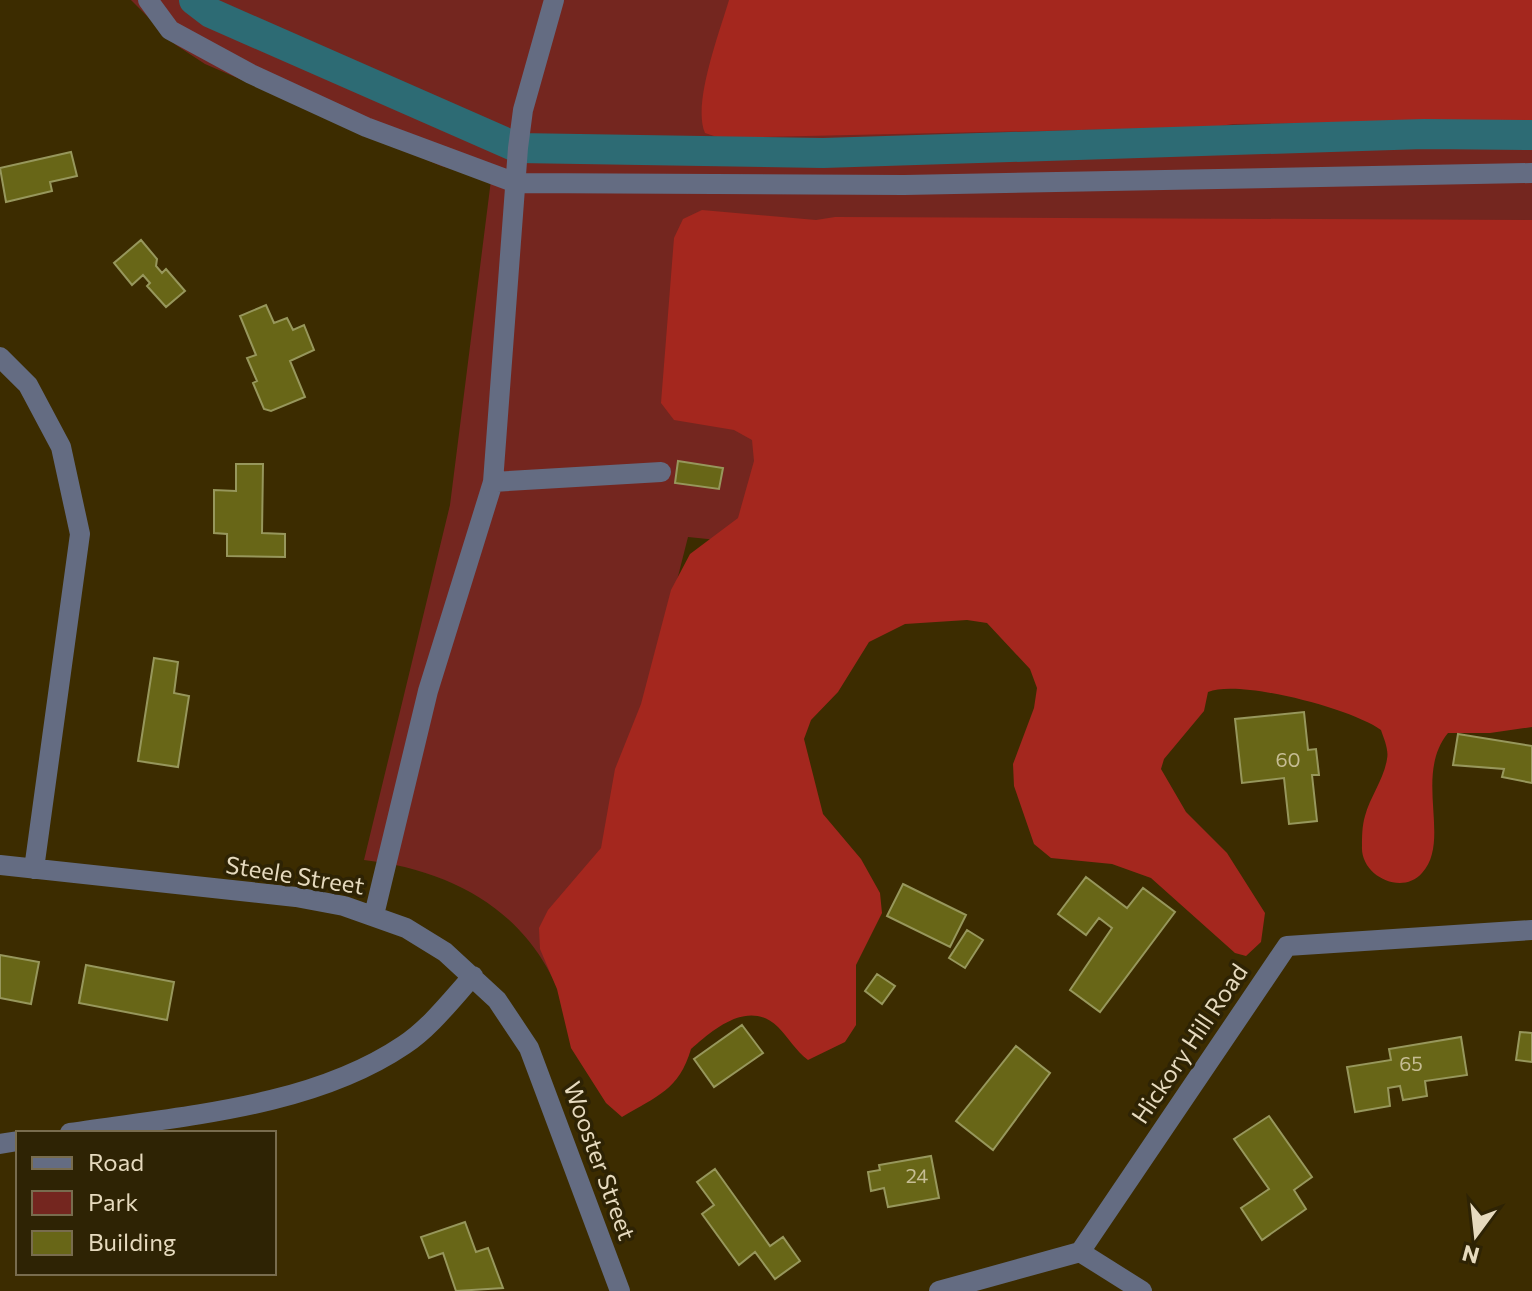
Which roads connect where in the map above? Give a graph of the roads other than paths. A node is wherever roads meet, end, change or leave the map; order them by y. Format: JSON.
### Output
{"nodes":[{"id":1,"x":148,"y":0,"type":"edge"},
{"id":2,"x":554,"y":0,"type":"edge"},
{"id":3,"x":1532,"y":173,"type":"edge"},
{"id":4,"x":516,"y":183,"type":"junction"},
{"id":5,"x":0,"y":357,"type":"edge"},
{"id":6,"x":661,"y":472,"type":"dead end"},
{"id":7,"x":493,"y":482,"type":"junction"},
{"id":8,"x":0,"y":865,"type":"edge"},
{"id":9,"x":34,"y":869,"type":"junction"},
{"id":10,"x":374,"y":915,"type":"junction"},
{"id":11,"x":1532,"y":930,"type":"edge"},
{"id":12,"x":473,"y":976,"type":"junction"},
{"id":13,"x":529,"y":1048,"type":"joint"},
{"id":14,"x":82,"y":1131,"type":"edge"},
{"id":15,"x":1080,"y":1252,"type":"junction"},
{"id":16,"x":620,"y":1291,"type":"edge"},
{"id":17,"x":939,"y":1291,"type":"edge"},
{"id":18,"x":1142,"y":1291,"type":"edge"}],
"edges":[{"from":1,"to":4,"type":"street"},
{"from":2,"to":4,"type":"street"},
{"from":3,"to":4,"type":"street"},
{"from":4,"to":7,"type":"street"},
{"from":5,"to":9,"type":"street"},
{"from":6,"to":7,"type":"street"},
{"from":7,"to":10,"type":"street"},
{"from":8,"to":9,"type":"street","name":"Steele Street"},
{"from":9,"to":10,"type":"street","name":"Steele Street"},
{"from":10,"to":12,"type":"street","name":"Steele Street"},
{"from":11,"to":15,"type":"street","name":"Hickory Hill Road"},
{"from":12,"to":13,"type":"street","name":"Steele Street"},
{"from":12,"to":14,"type":"street"},
{"from":13,"to":16,"type":"street","name":"Wooster Street"},
{"from":15,"to":17,"type":"street"},
{"from":15,"to":18,"type":"street"}]}
